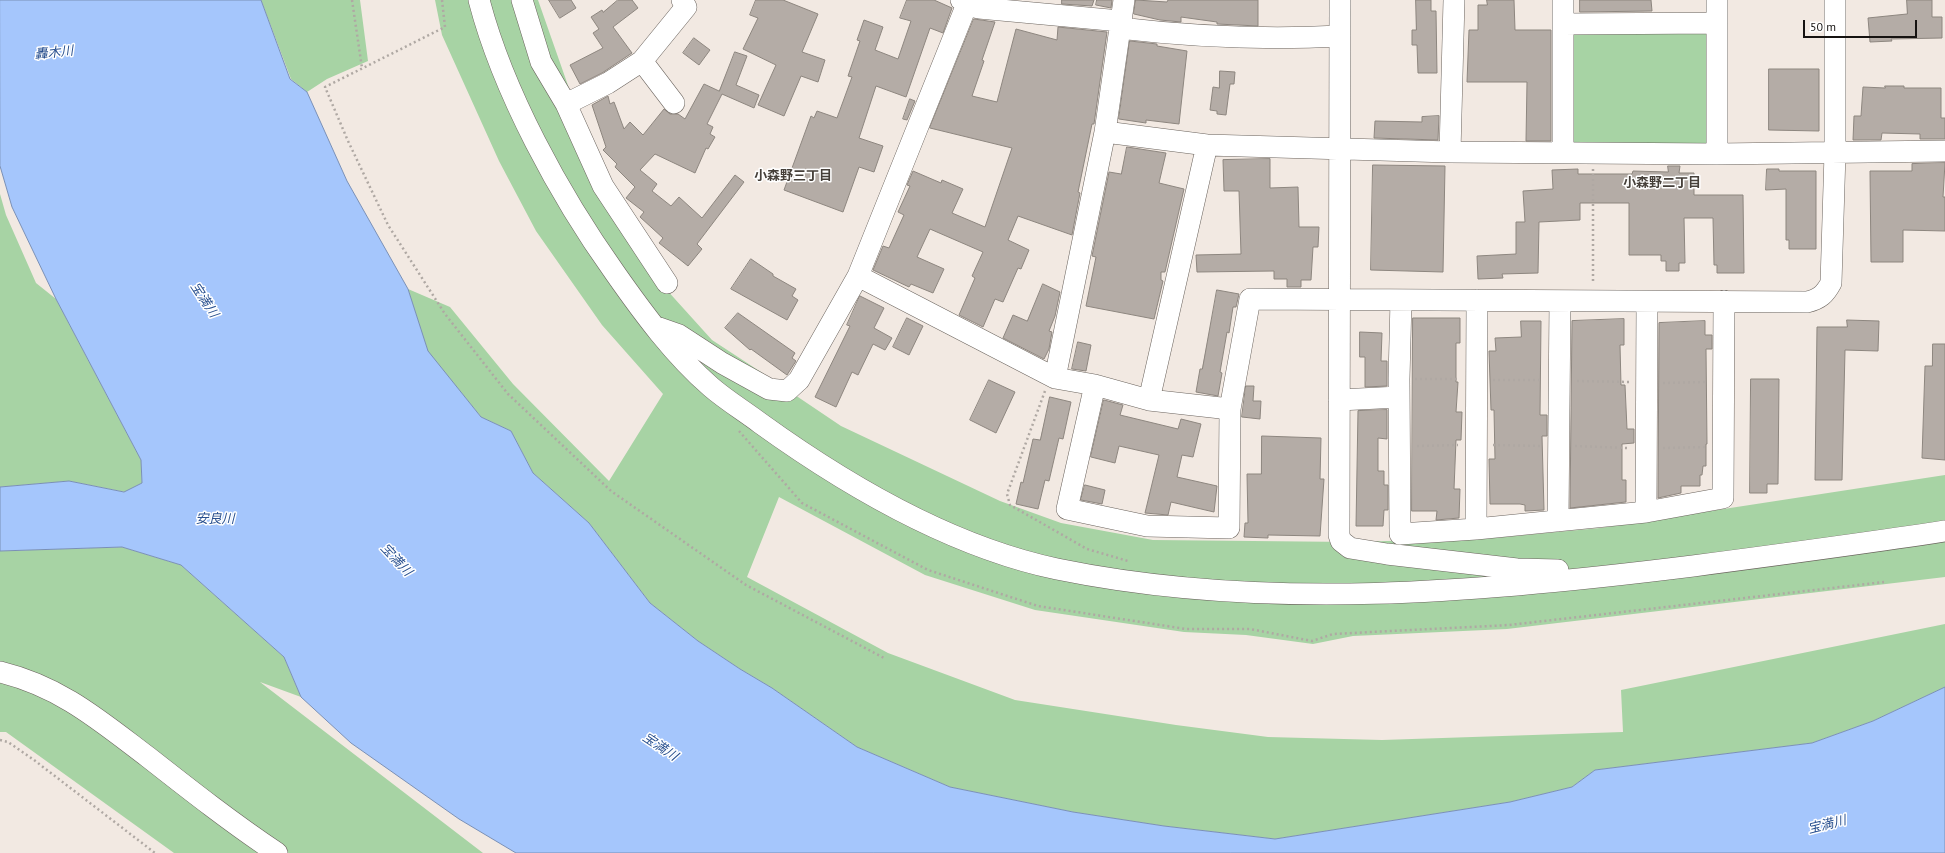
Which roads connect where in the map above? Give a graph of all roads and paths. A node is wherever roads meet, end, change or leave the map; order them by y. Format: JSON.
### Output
{"nodes":[{"id":1,"x":352,"y":0,"type":"edge"},
{"id":2,"x":442,"y":0,"type":"edge"},
{"id":3,"x":479,"y":0,"type":"edge"},
{"id":4,"x":522,"y":0,"type":"edge"},
{"id":5,"x":682,"y":0,"type":"edge"},
{"id":6,"x":1124,"y":0,"type":"edge"},
{"id":7,"x":1340,"y":0,"type":"edge"},
{"id":8,"x":1454,"y":0,"type":"edge"},
{"id":9,"x":1563,"y":0,"type":"edge"},
{"id":10,"x":1717,"y":0,"type":"edge"},
{"id":11,"x":1835,"y":0,"type":"edge"},
{"id":12,"x":964,"y":2,"type":"edge"},
{"id":13,"x":1717,"y":23,"type":"junction"},
{"id":14,"x":1563,"y":24,"type":"junction"},
{"id":15,"x":1120,"y":25,"type":"junction"},
{"id":16,"x":1340,"y":36,"type":"junction"},
{"id":17,"x":642,"y":61,"type":"junction"},
{"id":18,"x":362,"y":68,"type":"junction"},
{"id":19,"x":674,"y":103,"type":"dead end"},
{"id":20,"x":566,"y":104,"type":"junction"},
{"id":21,"x":1105,"y":132,"type":"junction"},
{"id":22,"x":1207,"y":145,"type":"junction"},
{"id":23,"x":1339,"y":148,"type":"junction"},
{"id":24,"x":1945,"y":151,"type":"edge"},
{"id":25,"x":1450,"y":152,"type":"junction"},
{"id":26,"x":1563,"y":153,"type":"junction"},
{"id":27,"x":1593,"y":153,"type":"junction"},
{"id":28,"x":1835,"y":153,"type":"junction"},
{"id":29,"x":1717,"y":154,"type":"junction"},
{"id":30,"x":858,"y":276,"type":"junction"},
{"id":31,"x":667,"y":283,"type":"dead end"},
{"id":32,"x":1338,"y":300,"type":"junction"},
{"id":33,"x":1401,"y":300,"type":"junction"},
{"id":34,"x":1477,"y":300,"type":"junction"},
{"id":35,"x":1560,"y":301,"type":"junction"},
{"id":36,"x":1593,"y":301,"type":"junction"},
{"id":37,"x":1724,"y":301,"type":"junction"},
{"id":38,"x":1647,"y":302,"type":"junction"},
{"id":39,"x":656,"y":328,"type":"junction"},
{"id":40,"x":1055,"y":378,"type":"junction"},
{"id":41,"x":1095,"y":385,"type":"junction"},
{"id":42,"x":1399,"y":397,"type":"junction"},
{"id":43,"x":1149,"y":400,"type":"junction"},
{"id":44,"x":1339,"y":400,"type":"junction"},
{"id":45,"x":1230,"y":409,"type":"junction"},
{"id":46,"x":1646,"y":512,"type":"junction"},
{"id":47,"x":1558,"y":521,"type":"junction"},
{"id":48,"x":1476,"y":529,"type":"junction"},
{"id":49,"x":1945,"y":531,"type":"edge"},
{"id":50,"x":1585,"y":579,"type":"junction"},
{"id":51,"x":884,"y":658,"type":"dead end"},
{"id":52,"x":0,"y":672,"type":"edge"},
{"id":53,"x":0,"y":740,"type":"edge"},
{"id":54,"x":155,"y":853,"type":"edge"},
{"id":55,"x":277,"y":853,"type":"edge"}],
"edges":[{"from":1,"to":18,"type":"path"},
{"from":2,"to":18,"type":"path"},
{"from":3,"to":39,"type":"street"},
{"from":4,"to":20,"type":"street"},
{"from":5,"to":17,"type":"street"},
{"from":6,"to":15,"type":"street"},
{"from":7,"to":16,"type":"street"},
{"from":8,"to":25,"type":"street"},
{"from":9,"to":14,"type":"street"},
{"from":10,"to":13,"type":"street"},
{"from":11,"to":28,"type":"street"},
{"from":12,"to":15,"type":"street"},
{"from":12,"to":30,"type":"street"},
{"from":13,"to":14,"type":"street"},
{"from":13,"to":29,"type":"street"},
{"from":14,"to":26,"type":"street"},
{"from":15,"to":16,"type":"street"},
{"from":15,"to":21,"type":"street"},
{"from":16,"to":23,"type":"street"},
{"from":17,"to":19,"type":"street"},
{"from":17,"to":20,"type":"street"},
{"from":18,"to":51,"type":"path"},
{"from":20,"to":31,"type":"street"},
{"from":21,"to":22,"type":"street"},
{"from":21,"to":40,"type":"street"},
{"from":22,"to":23,"type":"street"},
{"from":22,"to":43,"type":"street"},
{"from":23,"to":25,"type":"street"},
{"from":23,"to":32,"type":"street"},
{"from":24,"to":28,"type":"street"},
{"from":25,"to":26,"type":"street"},
{"from":26,"to":27,"type":"street"},
{"from":27,"to":29,"type":"street"},
{"from":27,"to":36,"type":"path"},
{"from":28,"to":29,"type":"street"},
{"from":28,"to":37,"type":"street"},
{"from":30,"to":39,"type":"street"},
{"from":30,"to":40,"type":"street"},
{"from":32,"to":33,"type":"street"},
{"from":32,"to":44,"type":"street"},
{"from":32,"to":45,"type":"street"},
{"from":33,"to":34,"type":"street"},
{"from":33,"to":42,"type":"street"},
{"from":34,"to":35,"type":"street"},
{"from":34,"to":48,"type":"street"},
{"from":35,"to":36,"type":"street"},
{"from":35,"to":47,"type":"street"},
{"from":36,"to":38,"type":"street"},
{"from":37,"to":38,"type":"street"},
{"from":37,"to":46,"type":"street"},
{"from":38,"to":46,"type":"street"},
{"from":39,"to":50,"type":"street"},
{"from":40,"to":41,"type":"street"},
{"from":41,"to":43,"type":"street"},
{"from":41,"to":45,"type":"street"},
{"from":42,"to":44,"type":"street"},
{"from":42,"to":48,"type":"street"},
{"from":43,"to":45,"type":"street"},
{"from":44,"to":50,"type":"street"},
{"from":46,"to":47,"type":"street"},
{"from":47,"to":48,"type":"street"},
{"from":49,"to":50,"type":"street"},
{"from":52,"to":55,"type":"street"},
{"from":53,"to":54,"type":"path"}]}
